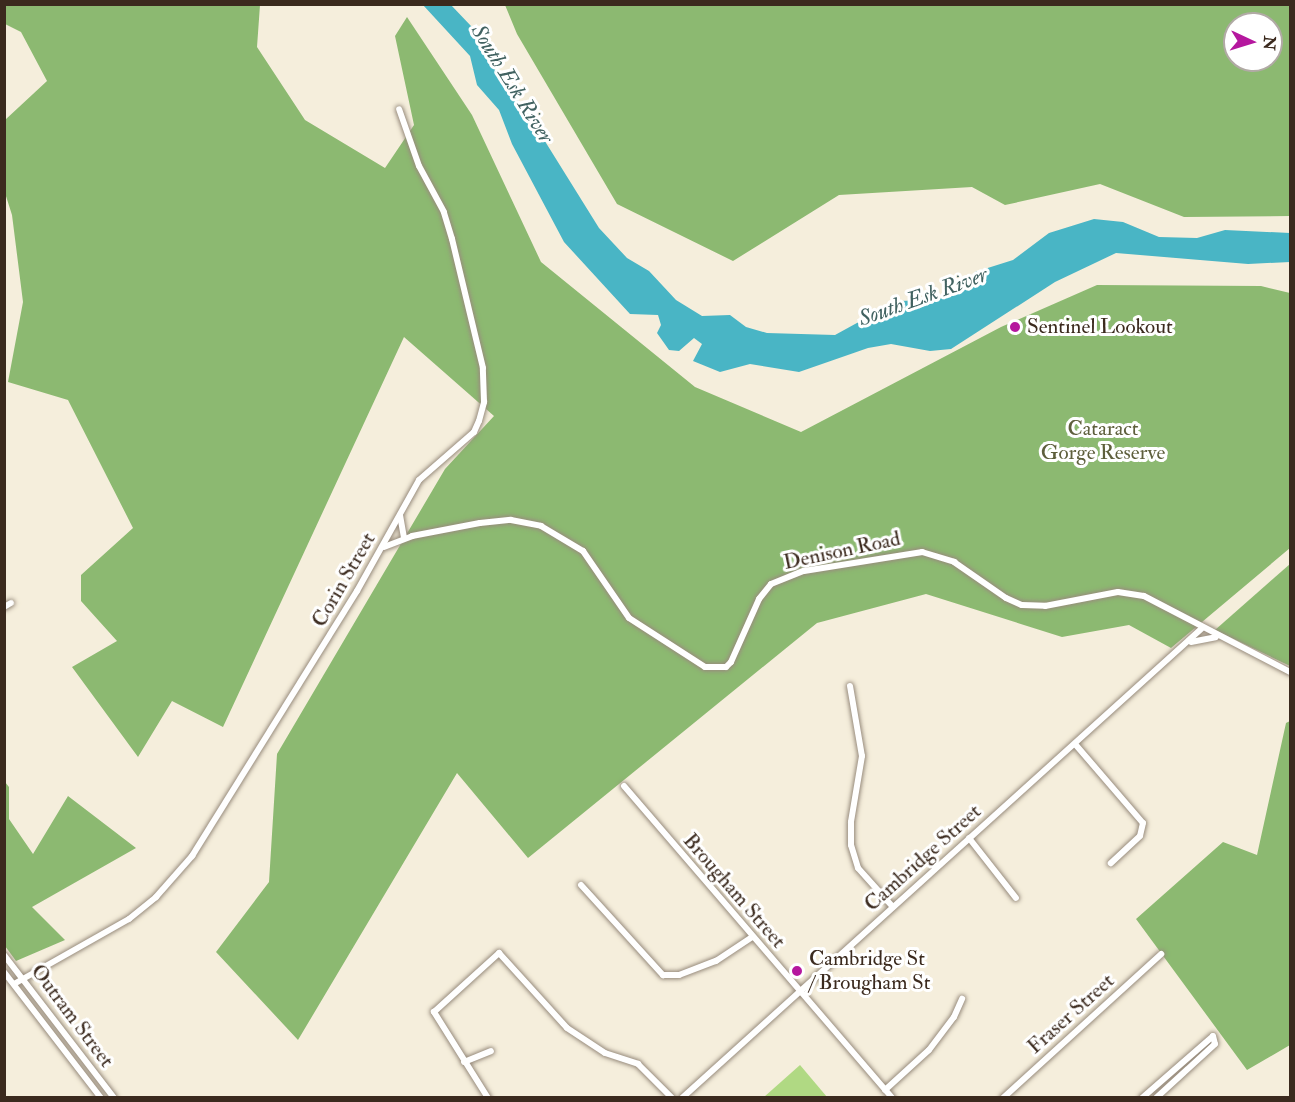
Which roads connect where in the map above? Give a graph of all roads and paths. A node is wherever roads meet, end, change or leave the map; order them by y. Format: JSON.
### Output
{"nodes":[{"id":1,"x":399,"y":109,"type":"dead end"},
{"id":2,"x":400,"y":514,"type":"junction"},
{"id":3,"x":404,"y":538,"type":"junction"},
{"id":4,"x":384,"y":547,"type":"junction"},
{"id":5,"x":11,"y":603,"type":"dead end"},
{"id":6,"x":4,"y":607,"type":"edge"},
{"id":7,"x":1201,"y":629,"type":"junction"},
{"id":8,"x":1221,"y":637,"type":"junction"},
{"id":9,"x":1188,"y":644,"type":"junction"},
{"id":10,"x":1290,"y":672,"type":"edge"},
{"id":11,"x":850,"y":686,"type":"dead end"},
{"id":12,"x":1075,"y":744,"type":"junction"},
{"id":13,"x":624,"y":786,"type":"dead end"},
{"id":14,"x":969,"y":838,"type":"junction"},
{"id":15,"x":1111,"y":863,"type":"dead end"},
{"id":16,"x":581,"y":885,"type":"dead end"},
{"id":17,"x":1016,"y":898,"type":"dead end"},
{"id":18,"x":893,"y":907,"type":"junction"},
{"id":19,"x":752,"y":937,"type":"junction"},
{"id":20,"x":1161,"y":954,"type":"dead end"},
{"id":21,"x":4,"y":955,"type":"edge"},
{"id":22,"x":4,"y":972,"type":"edge"},
{"id":23,"x":23,"y":978,"type":"junction"},
{"id":24,"x":14,"y":984,"type":"junction"},
{"id":25,"x":801,"y":991,"type":"junction"},
{"id":26,"x":962,"y":999,"type":"dead end"},
{"id":27,"x":491,"y":1051,"type":"dead end"},
{"id":28,"x":464,"y":1062,"type":"junction"},
{"id":29,"x":885,"y":1090,"type":"junction"},
{"id":30,"x":101,"y":1098,"type":"edge"},
{"id":31,"x":114,"y":1098,"type":"edge"},
{"id":32,"x":488,"y":1098,"type":"edge"},
{"id":33,"x":672,"y":1098,"type":"edge"},
{"id":34,"x":682,"y":1098,"type":"edge"},
{"id":35,"x":892,"y":1098,"type":"edge"},
{"id":36,"x":1003,"y":1098,"type":"edge"},
{"id":37,"x":1142,"y":1098,"type":"edge"},
{"id":38,"x":1156,"y":1098,"type":"edge"}],
"edges":[{"from":1,"to":2,"type":"street","name":"Corin Street"},
{"from":2,"to":3,"type":"street"},
{"from":2,"to":4,"type":"street","name":"Corin Street"},
{"from":3,"to":4,"type":"street","name":"Denison Road"},
{"from":3,"to":7,"type":"street","name":"Denison Road"},
{"from":4,"to":23,"type":"street","name":"Corin Street"},
{"from":5,"to":6,"type":"street"},
{"from":7,"to":8,"type":"street","name":"Denison Road"},
{"from":7,"to":9,"type":"street","name":"Cambridge Street"},
{"from":8,"to":9,"type":"street","name":"Cambridge Street"},
{"from":8,"to":10,"type":"street","name":"Denison Road"},
{"from":9,"to":12,"type":"street","name":"Cambridge Street"},
{"from":11,"to":18,"type":"street"},
{"from":12,"to":14,"type":"street","name":"Cambridge Street"},
{"from":12,"to":15,"type":"street"},
{"from":13,"to":19,"type":"street","name":"Brougham Street"},
{"from":14,"to":17,"type":"street"},
{"from":14,"to":18,"type":"street","name":"Cambridge Street"},
{"from":16,"to":19,"type":"street"},
{"from":18,"to":25,"type":"street","name":"Cambridge Street"},
{"from":19,"to":25,"type":"street","name":"Brougham Street"},
{"from":20,"to":36,"type":"street","name":"Fraser Street"},
{"from":21,"to":23,"type":"street","name":"Outram Street"},
{"from":22,"to":24,"type":"street","name":"Outram Street"},
{"from":23,"to":24,"type":"street","name":"Corin Street"},
{"from":23,"to":31,"type":"street","name":"Outram Street"},
{"from":24,"to":30,"type":"street","name":"Outram Street"},
{"from":25,"to":29,"type":"street","name":"Brougham Street"},
{"from":25,"to":34,"type":"street","name":"Cambridge Street"},
{"from":26,"to":29,"type":"street"},
{"from":27,"to":28,"type":"street"},
{"from":28,"to":32,"type":"street"},
{"from":28,"to":33,"type":"street"},
{"from":29,"to":35,"type":"street","name":"Brougham Street"},
{"from":37,"to":38,"type":"street"}]}
